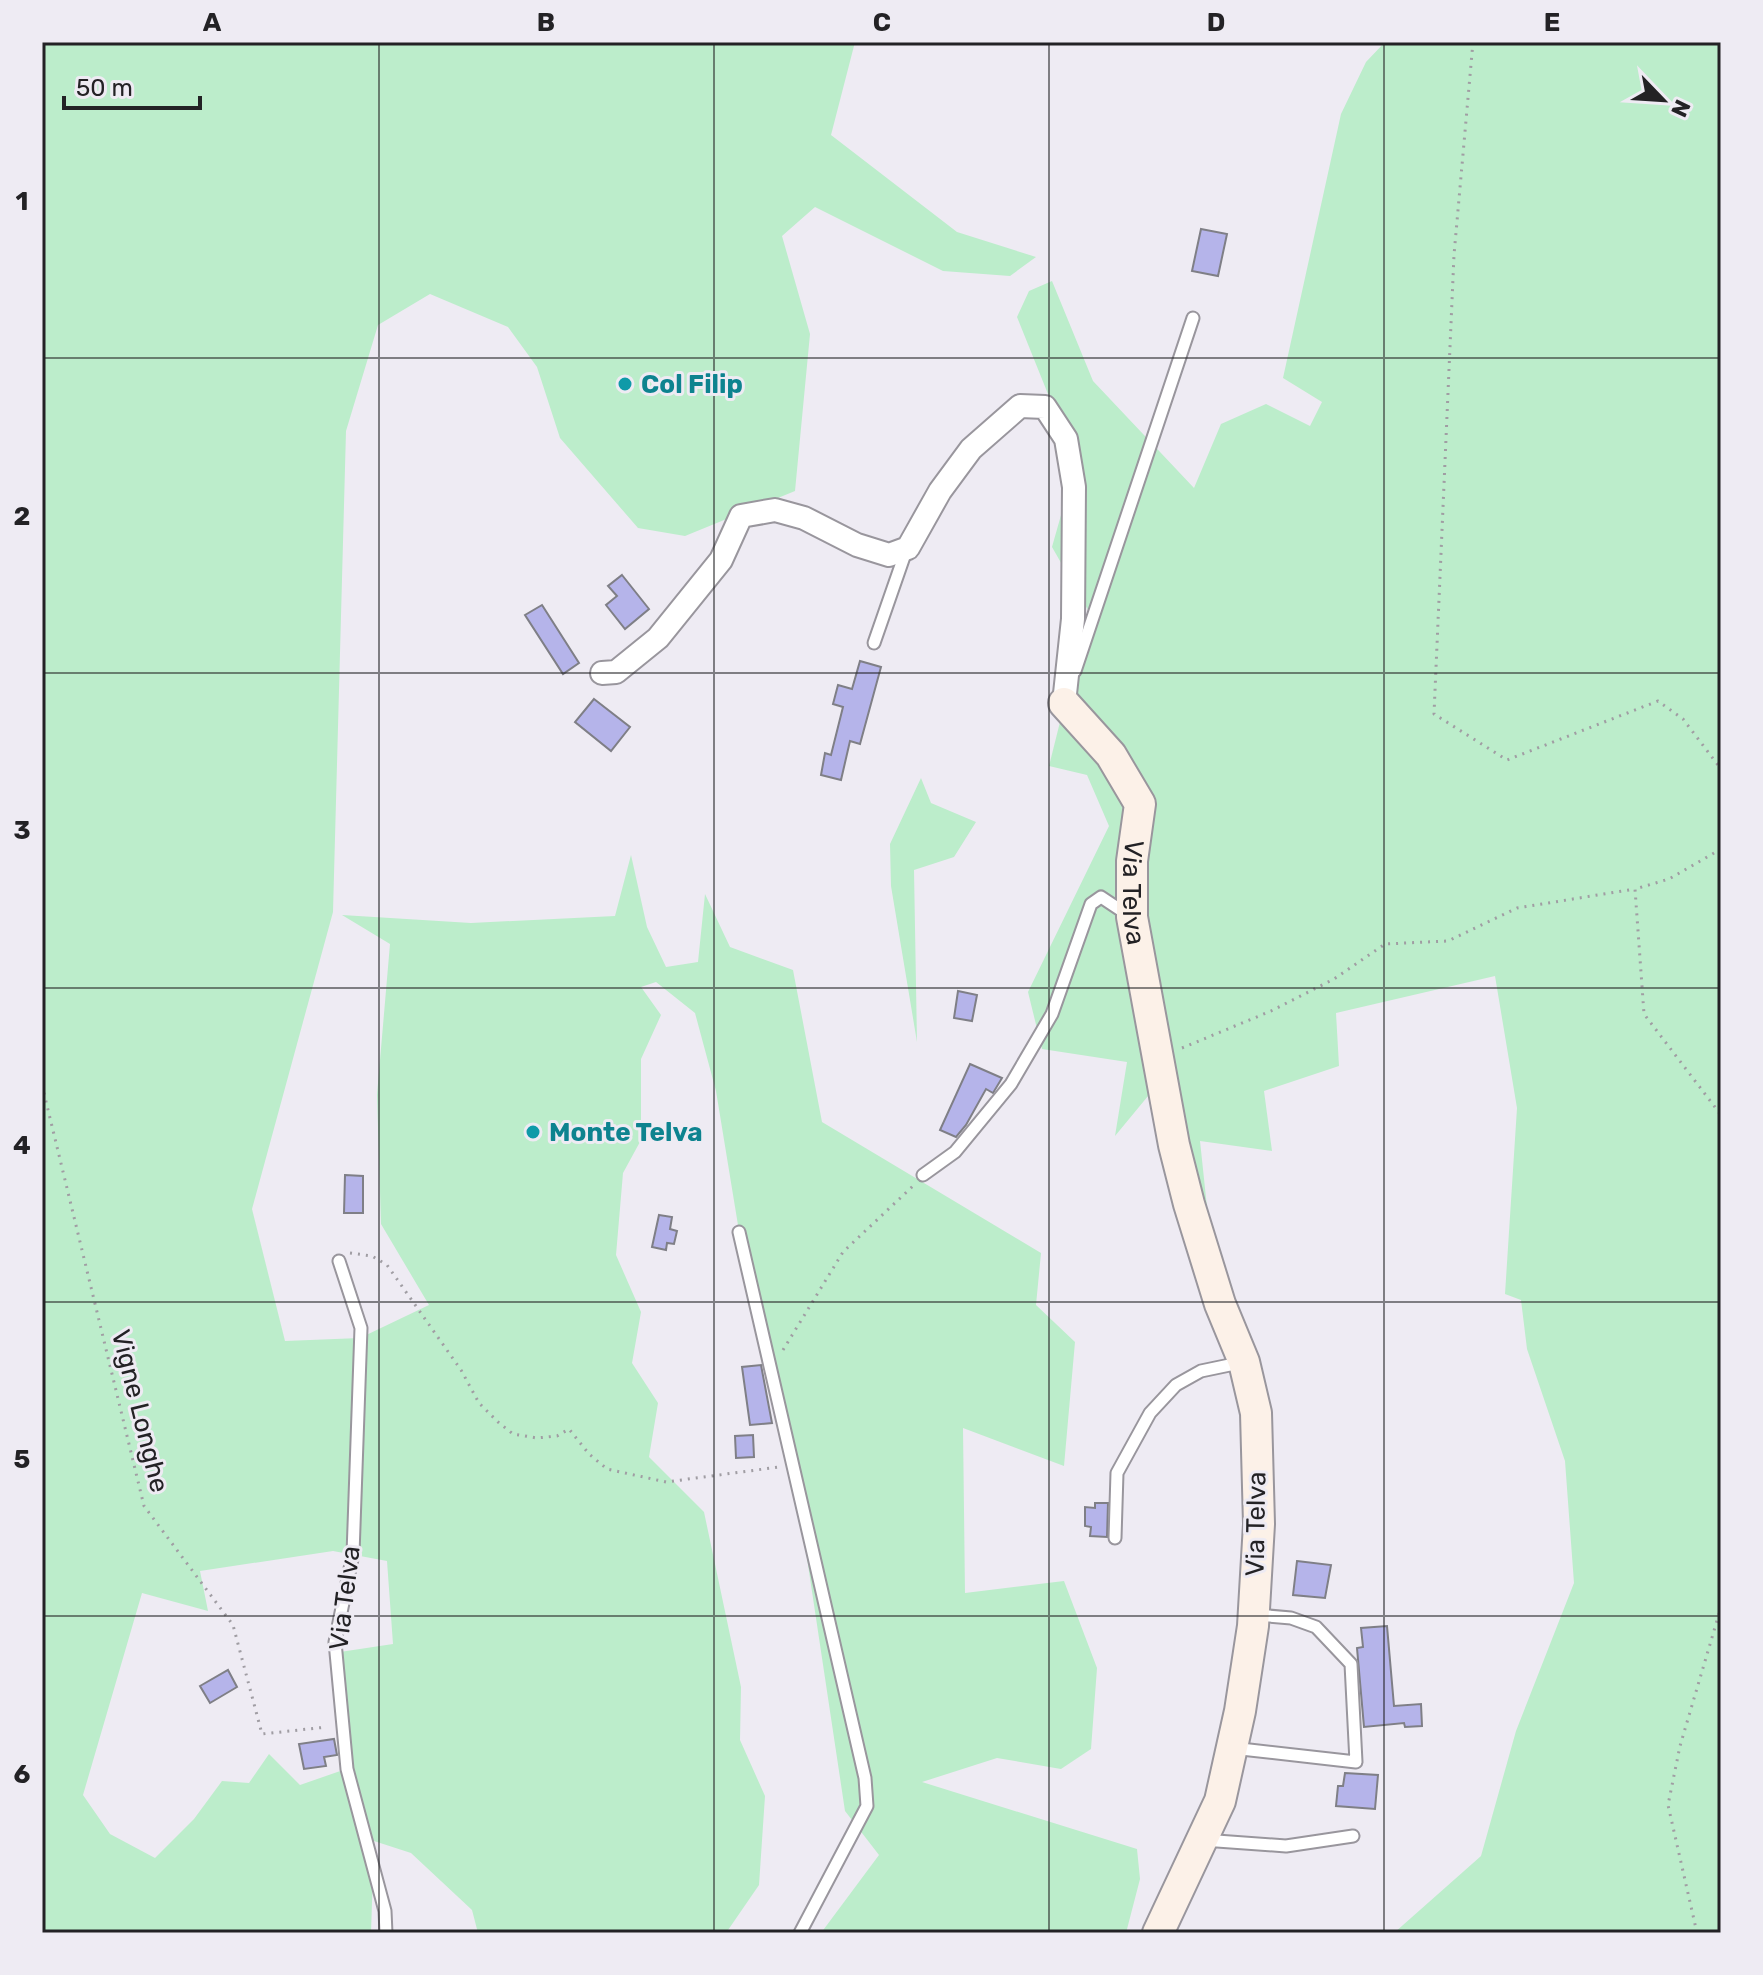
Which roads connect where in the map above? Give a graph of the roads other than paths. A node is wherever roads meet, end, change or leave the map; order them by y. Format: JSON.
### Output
{"nodes":[{"id":1,"x":1193,"y":318,"type":"dead end"},
{"id":2,"x":908,"y":548,"type":"junction"},
{"id":3,"x":874,"y":643,"type":"dead end"},
{"id":4,"x":602,"y":673,"type":"dead end"},
{"id":5,"x":1064,"y":703,"type":"junction"},
{"id":6,"x":1132,"y":917,"type":"junction"},
{"id":7,"x":923,"y":1175,"type":"road end"},
{"id":8,"x":739,"y":1232,"type":"dead end"},
{"id":9,"x":339,"y":1261,"type":"road end"},
{"id":10,"x":1244,"y":1362,"type":"junction"},
{"id":11,"x":1115,"y":1538,"type":"dead end"},
{"id":12,"x":1253,"y":1615,"type":"junction"},
{"id":13,"x":1232,"y":1748,"type":"junction"},
{"id":14,"x":1353,"y":1836,"type":"dead end"},
{"id":15,"x":1202,"y":1840,"type":"junction"},
{"id":16,"x":386,"y":1933,"type":"edge"},
{"id":17,"x":800,"y":1933,"type":"edge"},
{"id":18,"x":1158,"y":1933,"type":"edge"}],
"edges":[{"from":1,"to":5,"type":"lane"},
{"from":2,"to":3,"type":"lane"},
{"from":2,"to":4,"type":"street"},
{"from":2,"to":5,"type":"street"},
{"from":5,"to":6,"type":"street","name":"Via Telva"},
{"from":6,"to":7,"type":"lane"},
{"from":6,"to":10,"type":"street","name":"Via Telva"},
{"from":8,"to":17,"type":"lane"},
{"from":9,"to":16,"type":"lane","name":"Via Telva"},
{"from":10,"to":11,"type":"lane"},
{"from":10,"to":12,"type":"street","name":"Via Telva"},
{"from":12,"to":13,"type":"street","name":"Via Telva"},
{"from":12,"to":13,"type":"lane"},
{"from":13,"to":15,"type":"street","name":"Via Telva"},
{"from":14,"to":15,"type":"lane"},
{"from":15,"to":18,"type":"street","name":"Via Telva"}]}
